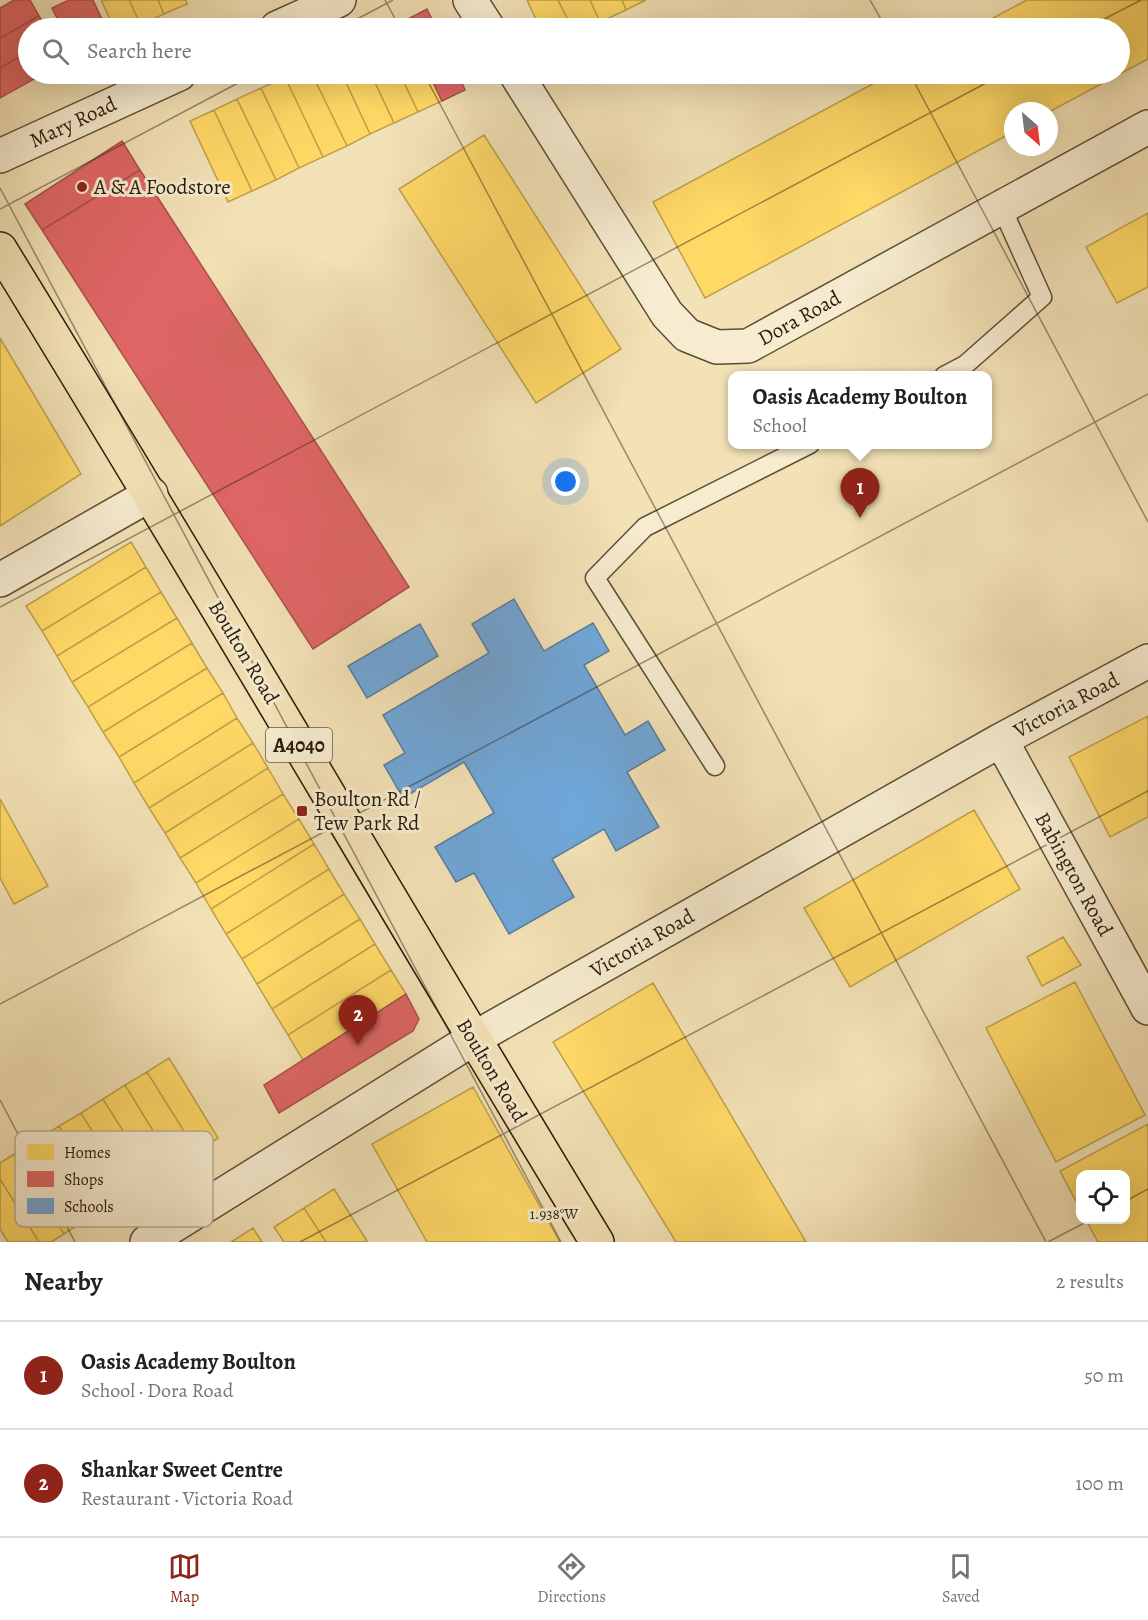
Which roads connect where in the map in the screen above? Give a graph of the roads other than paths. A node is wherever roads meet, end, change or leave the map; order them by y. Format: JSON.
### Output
{"nodes":[{"id":1,"x":339,"y":0,"type":"edge"},
{"id":2,"x":470,"y":0,"type":"edge"},
{"id":3,"x":299,"y":18,"type":"edge"},
{"id":4,"x":482,"y":18,"type":"edge"},
{"id":5,"x":157,"y":84,"type":"edge"},
{"id":6,"x":522,"y":84,"type":"edge"},
{"id":7,"x":1148,"y":127,"type":"edge"},
{"id":8,"x":0,"y":156,"type":"edge"},
{"id":9,"x":1001,"y":206,"type":"junction"},
{"id":10,"x":0,"y":249,"type":"edge"},
{"id":11,"x":952,"y":371,"type":"edge"},
{"id":12,"x":800,"y":449,"type":"edge"},
{"id":13,"x":151,"y":494,"type":"junction"},
{"id":14,"x":0,"y":580,"type":"edge"},
{"id":15,"x":1148,"y":661,"type":"edge"},
{"id":16,"x":1001,"y":740,"type":"junction"},
{"id":17,"x":715,"y":765,"type":"dead end"},
{"id":18,"x":1148,"y":1008,"type":"edge"},
{"id":19,"x":473,"y":1039,"type":"junction"},
{"id":20,"x":213,"y":1201,"type":"edge"},
{"id":21,"x":171,"y":1227,"type":"edge"},
{"id":22,"x":147,"y":1242,"type":"edge"},
{"id":23,"x":597,"y":1242,"type":"edge"}],
"edges":[{"from":1,"to":3,"type":"street"},
{"from":2,"to":4,"type":"street"},
{"from":5,"to":8,"type":"street","name":"Mary Road"},
{"from":6,"to":9,"type":"street","name":"Dora Road"},
{"from":7,"to":9,"type":"street","name":"Dora Road"},
{"from":9,"to":11,"type":"lane"},
{"from":10,"to":13,"type":"main road","name":"Boulton Road","number":"A4040"},
{"from":12,"to":17,"type":"lane"},
{"from":13,"to":14,"type":"street"},
{"from":13,"to":19,"type":"main road","name":"Boulton Road","number":"A4040"},
{"from":15,"to":16,"type":"street","name":"Victoria Road"},
{"from":16,"to":18,"type":"street","name":"Babington Road"},
{"from":16,"to":19,"type":"street","name":"Victoria Road"},
{"from":19,"to":20,"type":"street","name":"Victoria Road"},
{"from":19,"to":23,"type":"main road","name":"Boulton Road","number":"A4040"},
{"from":21,"to":22,"type":"street","name":"Victoria Road"}]}
